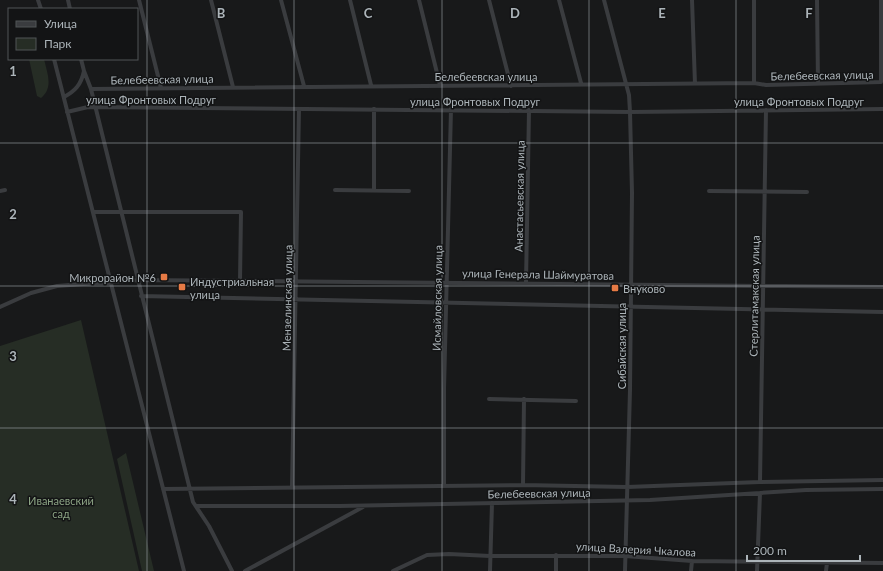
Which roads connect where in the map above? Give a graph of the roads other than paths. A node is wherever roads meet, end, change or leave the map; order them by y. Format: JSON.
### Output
{"nodes":[{"id":1,"x":140,"y":0,"type":"edge"},
{"id":2,"x":211,"y":0,"type":"edge"},
{"id":3,"x":281,"y":0,"type":"edge"},
{"id":4,"x":350,"y":0,"type":"edge"},
{"id":5,"x":419,"y":0,"type":"edge"},
{"id":6,"x":489,"y":0,"type":"edge"},
{"id":7,"x":559,"y":0,"type":"edge"},
{"id":8,"x":604,"y":0,"type":"edge"},
{"id":9,"x":692,"y":0,"type":"edge"},
{"id":10,"x":754,"y":0,"type":"edge"},
{"id":11,"x":817,"y":0,"type":"edge"},
{"id":12,"x":881,"y":0,"type":"edge"},
{"id":13,"x":54,"y":60,"type":"edge"},
{"id":14,"x":81,"y":60,"type":"edge"},
{"id":15,"x":84,"y":71,"type":"junction"},
{"id":16,"x":580,"y":83,"type":"junction"},
{"id":17,"x":754,"y":83,"type":"junction"},
{"id":18,"x":818,"y":83,"type":"junction"},
{"id":19,"x":695,"y":84,"type":"junction"},
{"id":20,"x":371,"y":85,"type":"junction"},
{"id":21,"x":440,"y":85,"type":"junction"},
{"id":22,"x":625,"y":85,"type":"junction"},
{"id":23,"x":304,"y":86,"type":"junction"},
{"id":24,"x":511,"y":86,"type":"junction"},
{"id":25,"x":233,"y":87,"type":"junction"},
{"id":26,"x":91,"y":88,"type":"junction"},
{"id":27,"x":161,"y":88,"type":"junction"},
{"id":28,"x":64,"y":98,"type":"junction"},
{"id":29,"x":96,"y":107,"type":"junction"},
{"id":30,"x":299,"y":109,"type":"junction"},
{"id":31,"x":374,"y":109,"type":"junction"},
{"id":32,"x":883,"y":109,"type":"edge"},
{"id":33,"x":451,"y":110,"type":"junction"},
{"id":34,"x":530,"y":110,"type":"junction"},
{"id":35,"x":766,"y":110,"type":"junction"},
{"id":36,"x":67,"y":112,"type":"junction"},
{"id":37,"x":630,"y":112,"type":"junction"},
{"id":38,"x":5,"y":190,"type":"dead end"},
{"id":39,"x":335,"y":190,"type":"dead end"},
{"id":40,"x":374,"y":190,"type":"junction"},
{"id":41,"x":0,"y":191,"type":"edge"},
{"id":42,"x":409,"y":191,"type":"dead end"},
{"id":43,"x":709,"y":191,"type":"dead end"},
{"id":44,"x":765,"y":192,"type":"junction"},
{"id":45,"x":807,"y":192,"type":"dead end"},
{"id":46,"x":123,"y":211,"type":"junction"},
{"id":47,"x":93,"y":212,"type":"junction"},
{"id":48,"x":137,"y":280,"type":"junction"},
{"id":49,"x":240,"y":281,"type":"junction"},
{"id":50,"x":296,"y":282,"type":"junction"},
{"id":51,"x":447,"y":282,"type":"junction"},
{"id":52,"x":112,"y":283,"type":"junction"},
{"id":53,"x":526,"y":283,"type":"junction"},
{"id":54,"x":630,"y":285,"type":"junction"},
{"id":55,"x":763,"y":286,"type":"junction"},
{"id":56,"x":883,"y":287,"type":"edge"},
{"id":57,"x":141,"y":296,"type":"junction"},
{"id":58,"x":296,"y":299,"type":"junction"},
{"id":59,"x":447,"y":301,"type":"junction"},
{"id":60,"x":631,"y":305,"type":"junction"},
{"id":61,"x":0,"y":307,"type":"edge"},
{"id":62,"x":763,"y":309,"type":"junction"},
{"id":63,"x":883,"y":312,"type":"edge"},
{"id":64,"x":489,"y":399,"type":"dead end"},
{"id":65,"x":524,"y":399,"type":"junction"},
{"id":66,"x":576,"y":401,"type":"dead end"},
{"id":67,"x":883,"y":480,"type":"edge"},
{"id":68,"x":760,"y":482,"type":"junction"},
{"id":69,"x":523,"y":485,"type":"junction"},
{"id":70,"x":444,"y":486,"type":"junction"},
{"id":71,"x":627,"y":487,"type":"junction"},
{"id":72,"x":292,"y":488,"type":"junction"},
{"id":73,"x":163,"y":489,"type":"junction"},
{"id":74,"x":883,"y":489,"type":"edge"},
{"id":75,"x":190,"y":490,"type":"junction"},
{"id":76,"x":760,"y":493,"type":"junction"},
{"id":77,"x":626,"y":500,"type":"junction"},
{"id":78,"x":492,"y":503,"type":"junction"},
{"id":79,"x":366,"y":505,"type":"junction"},
{"id":80,"x":196,"y":506,"type":"junction"},
{"id":81,"x":556,"y":555,"type":"junction"},
{"id":82,"x":490,"y":556,"type":"junction"},
{"id":83,"x":625,"y":556,"type":"junction"},
{"id":84,"x":692,"y":561,"type":"junction"},
{"id":85,"x":757,"y":562,"type":"junction"},
{"id":86,"x":827,"y":563,"type":"junction"},
{"id":87,"x":883,"y":563,"type":"edge"},
{"id":88,"x":184,"y":571,"type":"edge"},
{"id":89,"x":232,"y":571,"type":"edge"},
{"id":90,"x":245,"y":571,"type":"edge"},
{"id":91,"x":393,"y":571,"type":"edge"},
{"id":92,"x":490,"y":571,"type":"edge"},
{"id":93,"x":556,"y":571,"type":"edge"},
{"id":94,"x":625,"y":571,"type":"edge"},
{"id":95,"x":692,"y":571,"type":"edge"},
{"id":96,"x":757,"y":571,"type":"edge"},
{"id":97,"x":826,"y":571,"type":"edge"}],
"edges":[{"from":1,"to":27,"type":"street"},
{"from":2,"to":25,"type":"street"},
{"from":3,"to":23,"type":"street"},
{"from":4,"to":20,"type":"street"},
{"from":5,"to":21,"type":"street"},
{"from":6,"to":24,"type":"street"},
{"from":7,"to":16,"type":"street"},
{"from":8,"to":22,"type":"street","name":"Сибайская улица"},
{"from":9,"to":19,"type":"street"},
{"from":10,"to":17,"type":"street"},
{"from":11,"to":18,"type":"street"},
{"from":12,"to":18,"type":"street","name":"Белебеевская улица"},
{"from":13,"to":28,"type":"street"},
{"from":14,"to":15,"type":"street"},
{"from":15,"to":26,"type":"street"},
{"from":15,"to":28,"type":"street"},
{"from":16,"to":22,"type":"street","name":"Белебеевская улица"},
{"from":16,"to":24,"type":"street","name":"Белебеевская улица"},
{"from":17,"to":18,"type":"street","name":"Белебеевская улица"},
{"from":17,"to":19,"type":"street","name":"Белебеевская улица"},
{"from":19,"to":22,"type":"street","name":"Белебеевская улица"},
{"from":20,"to":21,"type":"street","name":"Белебеевская улица"},
{"from":20,"to":23,"type":"street","name":"Белебеевская улица"},
{"from":21,"to":24,"type":"street","name":"Белебеевская улица"},
{"from":22,"to":37,"type":"street","name":"Сибайская улица"},
{"from":23,"to":25,"type":"street","name":"Белебеевская улица"},
{"from":25,"to":27,"type":"street","name":"Белебеевская улица"},
{"from":26,"to":27,"type":"street","name":"Белебеевская улица"},
{"from":26,"to":29,"type":"street"},
{"from":28,"to":36,"type":"street"},
{"from":29,"to":30,"type":"street","name":"улица Фронтовых Подруг"},
{"from":29,"to":36,"type":"street","name":"улица Фронтовых Подруг"},
{"from":29,"to":46,"type":"street"},
{"from":30,"to":31,"type":"street","name":"улица Фронтовых Подруг"},
{"from":30,"to":50,"type":"street","name":"Мензелинская улица"},
{"from":31,"to":33,"type":"street","name":"улица Фронтовых Подруг"},
{"from":31,"to":40,"type":"street"},
{"from":32,"to":35,"type":"street","name":"улица Фронтовых Подруг"},
{"from":33,"to":34,"type":"street","name":"улица Фронтовых Подруг"},
{"from":33,"to":51,"type":"street","name":"Исмайловская улица"},
{"from":34,"to":37,"type":"street","name":"улица Фронтовых Подруг"},
{"from":34,"to":53,"type":"street","name":"Анастасьевская улица"},
{"from":35,"to":37,"type":"street","name":"улица Фронтовых Подруг"},
{"from":35,"to":44,"type":"street","name":"Стерлитамакская улица"},
{"from":36,"to":47,"type":"street"},
{"from":37,"to":54,"type":"street","name":"Сибайская улица"},
{"from":38,"to":41,"type":"street"},
{"from":39,"to":40,"type":"street"},
{"from":40,"to":42,"type":"street"},
{"from":43,"to":44,"type":"street"},
{"from":44,"to":45,"type":"street"},
{"from":44,"to":55,"type":"street","name":"Стерлитамакская улица"},
{"from":46,"to":47,"type":"street"},
{"from":46,"to":48,"type":"street"},
{"from":46,"to":49,"type":"street"},
{"from":47,"to":52,"type":"street"},
{"from":48,"to":49,"type":"street","name":"улица Генерала Шаймуратова"},
{"from":48,"to":52,"type":"street","name":"улица Генерала Шаймуратова"},
{"from":48,"to":57,"type":"street"},
{"from":49,"to":50,"type":"street","name":"улица Генерала Шаймуратова"},
{"from":50,"to":51,"type":"street","name":"улица Генерала Шаймуратова"},
{"from":50,"to":58,"type":"street","name":"Мензелинская улица"},
{"from":51,"to":53,"type":"street","name":"улица Генерала Шаймуратова"},
{"from":51,"to":59,"type":"street","name":"Исмайловская улица"},
{"from":52,"to":61,"type":"street","name":"улица Генерала Шаймуратова"},
{"from":52,"to":73,"type":"street"},
{"from":53,"to":54,"type":"street","name":"улица Генерала Шаймуратова"},
{"from":54,"to":55,"type":"street","name":"улица Генерала Шаймуратова"},
{"from":54,"to":60,"type":"street","name":"Сибайская улица"},
{"from":55,"to":56,"type":"street","name":"улица Генерала Шаймуратова"},
{"from":55,"to":62,"type":"street","name":"Стерлитамакская улица"},
{"from":57,"to":58,"type":"street"},
{"from":57,"to":75,"type":"street"},
{"from":58,"to":59,"type":"street"},
{"from":58,"to":72,"type":"street","name":"Мензелинская улица"},
{"from":59,"to":60,"type":"street"},
{"from":59,"to":70,"type":"street","name":"Исмайловская улица"},
{"from":60,"to":62,"type":"street"},
{"from":60,"to":71,"type":"street","name":"Сибайская улица"},
{"from":62,"to":63,"type":"street"},
{"from":62,"to":68,"type":"street","name":"Стерлитамакская улица"},
{"from":64,"to":65,"type":"street"},
{"from":65,"to":66,"type":"street"},
{"from":65,"to":69,"type":"street"},
{"from":67,"to":68,"type":"street","name":"Белебеевская улица"},
{"from":68,"to":71,"type":"street","name":"Белебеевская улица"},
{"from":69,"to":70,"type":"street","name":"Белебеевская улица"},
{"from":69,"to":71,"type":"street","name":"Белебеевская улица"},
{"from":70,"to":72,"type":"street","name":"Белебеевская улица"},
{"from":71,"to":77,"type":"street","name":"Сибайская улица"},
{"from":72,"to":75,"type":"street","name":"Белебеевская улица"},
{"from":73,"to":75,"type":"street","name":"Белебеевская улица"},
{"from":73,"to":88,"type":"street"},
{"from":74,"to":76,"type":"street","name":"Белебеевская улица"},
{"from":75,"to":80,"type":"street"},
{"from":76,"to":77,"type":"street","name":"Белебеевская улица"},
{"from":76,"to":85,"type":"street"},
{"from":77,"to":78,"type":"street","name":"Белебеевская улица"},
{"from":77,"to":83,"type":"street","name":"Сибайская улица"},
{"from":78,"to":79,"type":"street","name":"Белебеевская улица"},
{"from":78,"to":82,"type":"street"},
{"from":79,"to":80,"type":"street","name":"Белебеевская улица"},
{"from":79,"to":90,"type":"street"},
{"from":80,"to":89,"type":"street"},
{"from":81,"to":82,"type":"street","name":"улица Валерия Чкалова"},
{"from":81,"to":83,"type":"street","name":"улица Валерия Чкалова"},
{"from":81,"to":93,"type":"street"},
{"from":82,"to":91,"type":"street","name":"улица Валерия Чкалова"},
{"from":82,"to":92,"type":"street"},
{"from":83,"to":84,"type":"street","name":"улица Валерия Чкалова"},
{"from":83,"to":94,"type":"street","name":"Сибайская улица"},
{"from":84,"to":85,"type":"street","name":"улица Валерия Чкалова"},
{"from":84,"to":95,"type":"street"},
{"from":85,"to":86,"type":"street","name":"улица Валерия Чкалова"},
{"from":85,"to":96,"type":"street"},
{"from":86,"to":87,"type":"street","name":"улица Валерия Чкалова"},
{"from":86,"to":97,"type":"street"}]}
